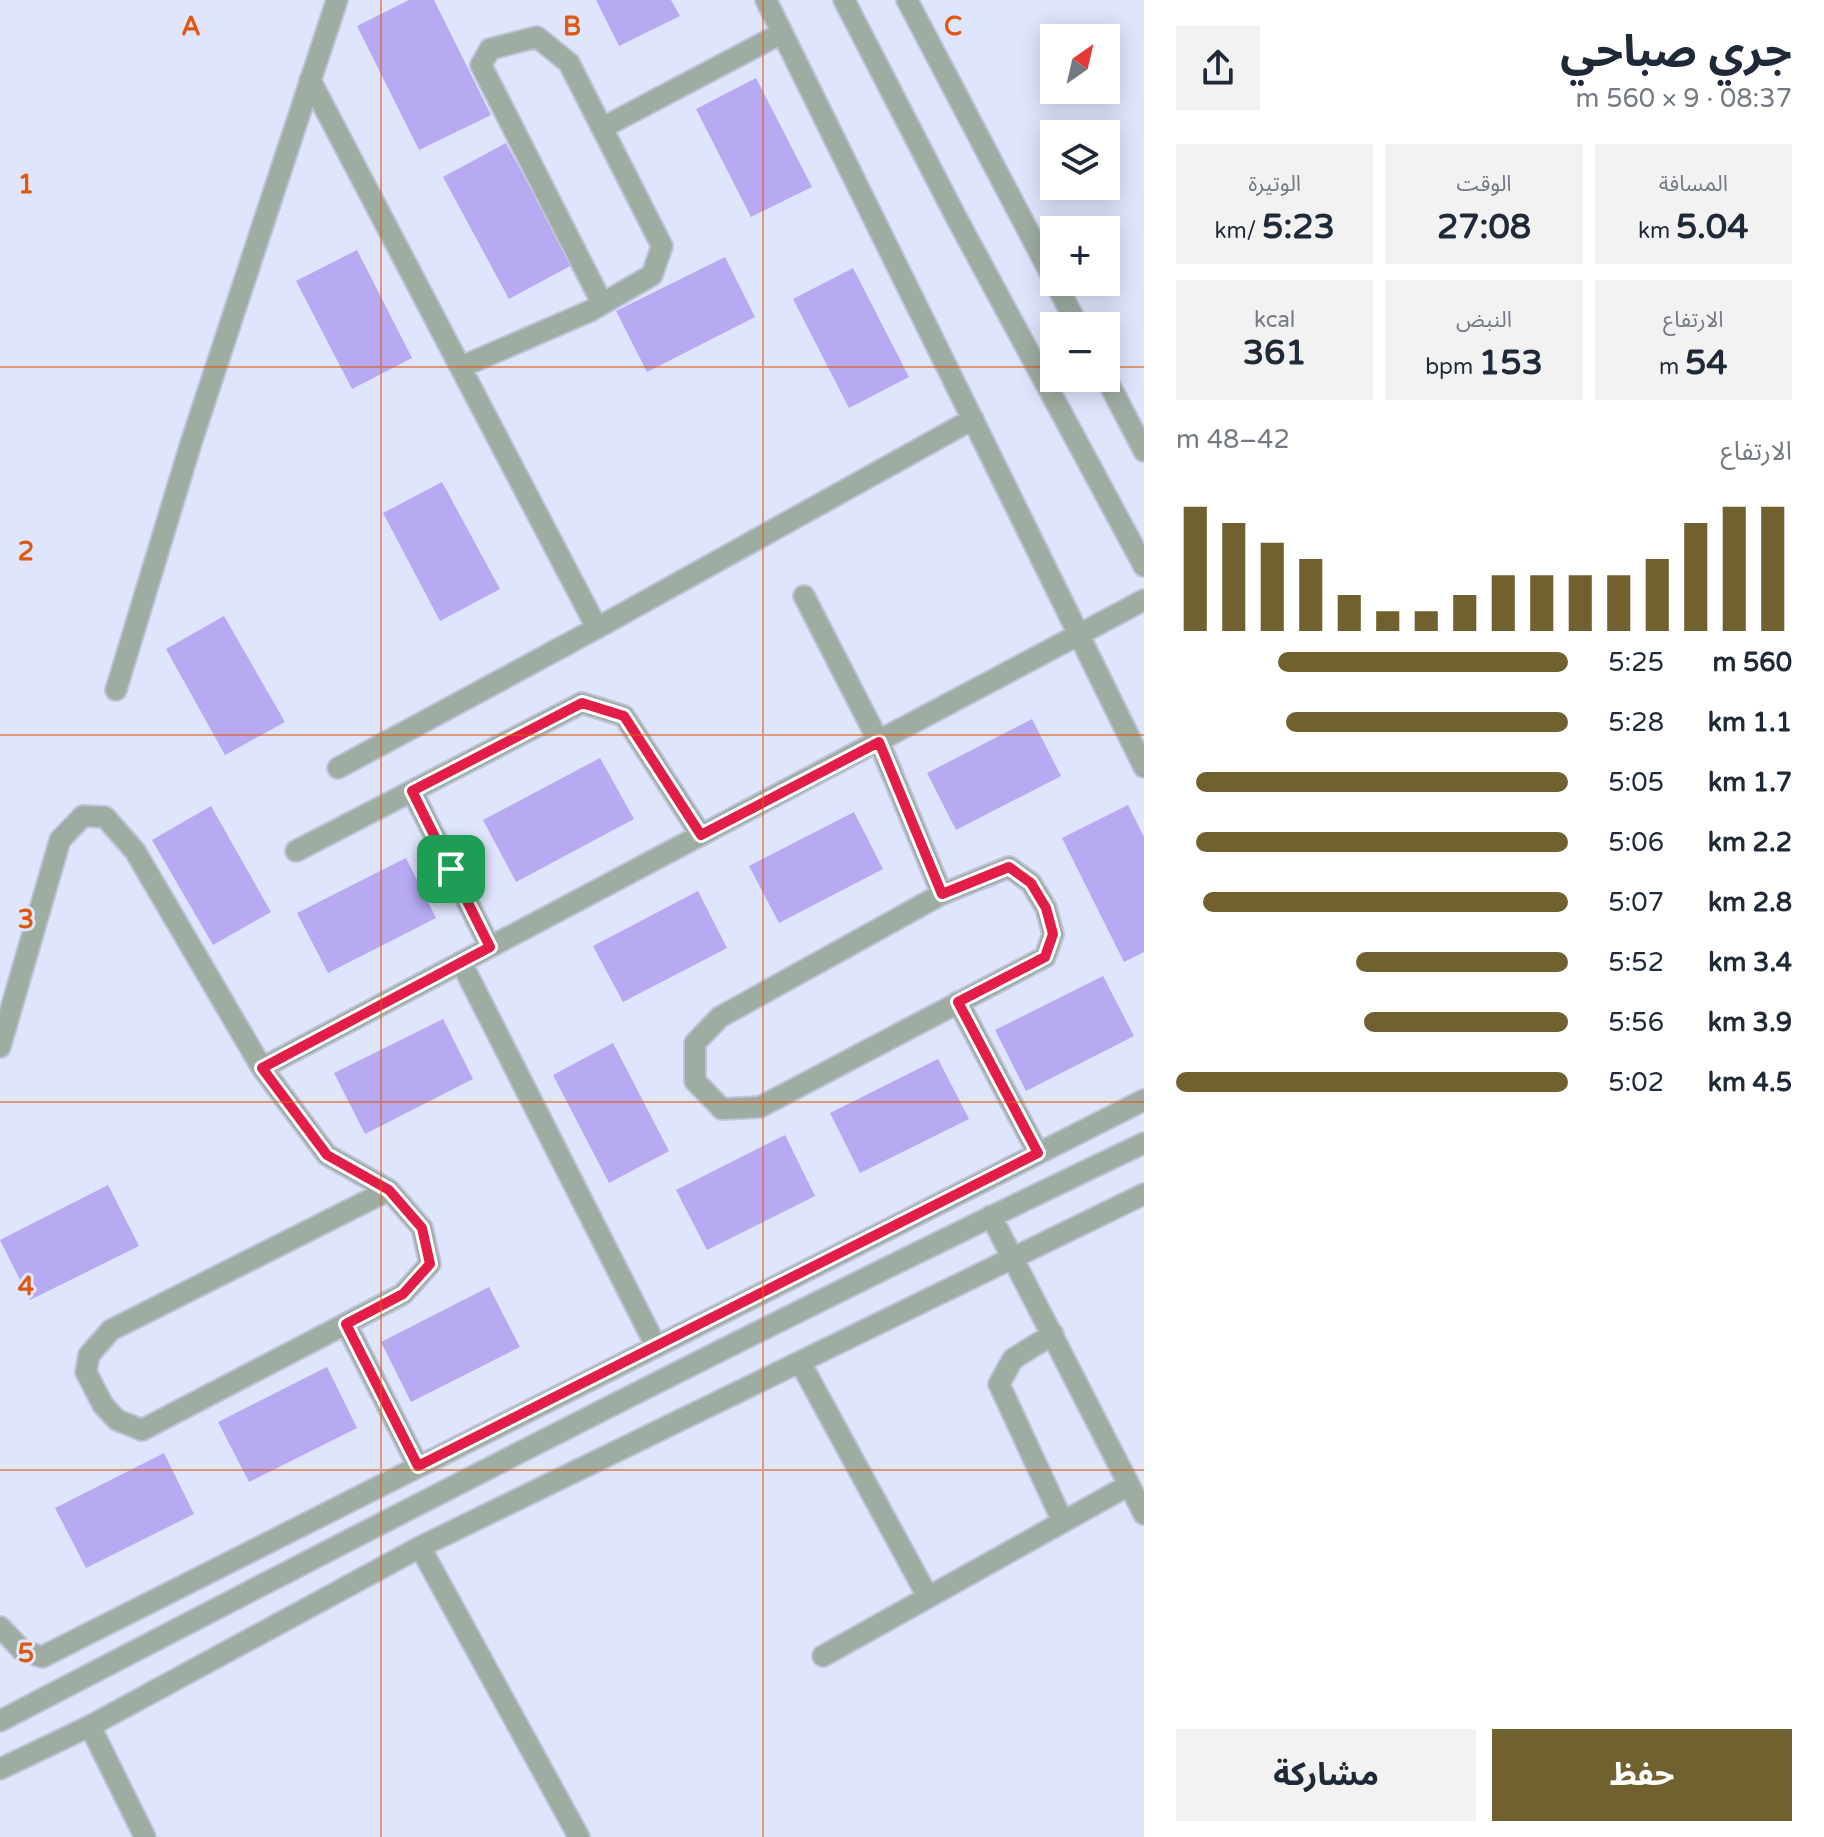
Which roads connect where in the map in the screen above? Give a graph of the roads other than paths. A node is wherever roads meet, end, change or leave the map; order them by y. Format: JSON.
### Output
{"nodes":[{"id":1,"x":337,"y":0,"type":"edge"},
{"id":2,"x":766,"y":0,"type":"edge"},
{"id":3,"x":844,"y":0,"type":"edge"},
{"id":4,"x":907,"y":0,"type":"edge"},
{"id":5,"x":782,"y":33,"type":"junction"},
{"id":6,"x":310,"y":80,"type":"junction"},
{"id":7,"x":602,"y":128,"type":"junction"},
{"id":8,"x":1040,"y":253,"type":"edge"},
{"id":9,"x":602,"y":303,"type":"junction"},
{"id":10,"x":461,"y":367,"type":"junction"},
{"id":11,"x":1113,"y":392,"type":"edge"},
{"id":12,"x":973,"y":419,"type":"junction"},
{"id":13,"x":1144,"y":451,"type":"edge"},
{"id":14,"x":1144,"y":566,"type":"edge"},
{"id":15,"x":804,"y":596,"type":"dead end"},
{"id":16,"x":1144,"y":600,"type":"edge"},
{"id":17,"x":597,"y":628,"type":"junction"},
{"id":18,"x":1080,"y":635,"type":"junction"},
{"id":19,"x":116,"y":690,"type":"dead end"},
{"id":20,"x":879,"y":742,"type":"junction"},
{"id":21,"x":1144,"y":767,"type":"edge"},
{"id":22,"x":338,"y":768,"type":"dead end"},
{"id":23,"x":412,"y":791,"type":"junction"},
{"id":24,"x":701,"y":835,"type":"junction"},
{"id":25,"x":296,"y":851,"type":"dead end"},
{"id":26,"x":942,"y":894,"type":"junction"},
{"id":27,"x":490,"y":947,"type":"junction"},
{"id":28,"x":461,"y":962,"type":"junction"},
{"id":29,"x":958,"y":1002,"type":"junction"},
{"id":30,"x":0,"y":1047,"type":"edge"},
{"id":31,"x":262,"y":1068,"type":"junction"},
{"id":32,"x":1144,"y":1100,"type":"edge"},
{"id":33,"x":1144,"y":1143,"type":"edge"},
{"id":34,"x":1038,"y":1153,"type":"junction"},
{"id":35,"x":389,"y":1190,"type":"junction"},
{"id":36,"x":1144,"y":1194,"type":"edge"},
{"id":37,"x":991,"y":1216,"type":"junction"},
{"id":38,"x":1014,"y":1257,"type":"junction"},
{"id":39,"x":346,"y":1324,"type":"junction"},
{"id":40,"x":1053,"y":1334,"type":"junction"},
{"id":41,"x":656,"y":1346,"type":"junction"},
{"id":42,"x":800,"y":1362,"type":"junction"},
{"id":43,"x":418,"y":1466,"type":"junction"},
{"id":44,"x":1129,"y":1485,"type":"junction"},
{"id":45,"x":1144,"y":1514,"type":"edge"},
{"id":46,"x":1063,"y":1522,"type":"junction"},
{"id":47,"x":420,"y":1547,"type":"junction"},
{"id":48,"x":928,"y":1597,"type":"junction"},
{"id":49,"x":0,"y":1627,"type":"edge"},
{"id":50,"x":823,"y":1656,"type":"dead end"},
{"id":51,"x":0,"y":1721,"type":"edge"},
{"id":52,"x":90,"y":1726,"type":"junction"},
{"id":53,"x":0,"y":1769,"type":"edge"},
{"id":54,"x":145,"y":1837,"type":"edge"},
{"id":55,"x":579,"y":1837,"type":"edge"}],
"edges":[{"from":1,"to":6,"type":"street"},
{"from":2,"to":5,"type":"street"},
{"from":3,"to":14,"type":"street"},
{"from":4,"to":8,"type":"street"},
{"from":5,"to":7,"type":"street"},
{"from":5,"to":12,"type":"street"},
{"from":6,"to":10,"type":"street"},
{"from":6,"to":19,"type":"street"},
{"from":7,"to":9,"type":"street"},
{"from":7,"to":9,"type":"street"},
{"from":9,"to":10,"type":"street"},
{"from":10,"to":17,"type":"street"},
{"from":11,"to":13,"type":"street"},
{"from":12,"to":17,"type":"street"},
{"from":12,"to":18,"type":"street"},
{"from":15,"to":20,"type":"street"},
{"from":16,"to":18,"type":"street"},
{"from":17,"to":22,"type":"street"},
{"from":18,"to":20,"type":"street"},
{"from":18,"to":21,"type":"street"},
{"from":20,"to":24,"type":"street"},
{"from":20,"to":26,"type":"street"},
{"from":23,"to":24,"type":"street"},
{"from":23,"to":25,"type":"street"},
{"from":23,"to":27,"type":"street"},
{"from":24,"to":27,"type":"street"},
{"from":26,"to":29,"type":"street"},
{"from":26,"to":29,"type":"street"},
{"from":27,"to":28,"type":"street"},
{"from":28,"to":31,"type":"street"},
{"from":28,"to":41,"type":"street"},
{"from":29,"to":34,"type":"street"},
{"from":30,"to":31,"type":"street"},
{"from":31,"to":35,"type":"street"},
{"from":32,"to":34,"type":"street"},
{"from":33,"to":37,"type":"street"},
{"from":34,"to":41,"type":"street"},
{"from":35,"to":39,"type":"street"},
{"from":35,"to":39,"type":"street"},
{"from":36,"to":38,"type":"street"},
{"from":37,"to":38,"type":"street"},
{"from":37,"to":51,"type":"street"},
{"from":38,"to":40,"type":"street"},
{"from":38,"to":42,"type":"street"},
{"from":39,"to":43,"type":"street"},
{"from":40,"to":44,"type":"street"},
{"from":40,"to":46,"type":"street"},
{"from":41,"to":43,"type":"street"},
{"from":42,"to":47,"type":"street"},
{"from":42,"to":48,"type":"street"},
{"from":43,"to":49,"type":"street"},
{"from":44,"to":45,"type":"street"},
{"from":44,"to":46,"type":"street"},
{"from":46,"to":48,"type":"street"},
{"from":47,"to":52,"type":"street"},
{"from":47,"to":55,"type":"street"},
{"from":48,"to":50,"type":"street"},
{"from":52,"to":53,"type":"street"},
{"from":52,"to":54,"type":"street"}]}
